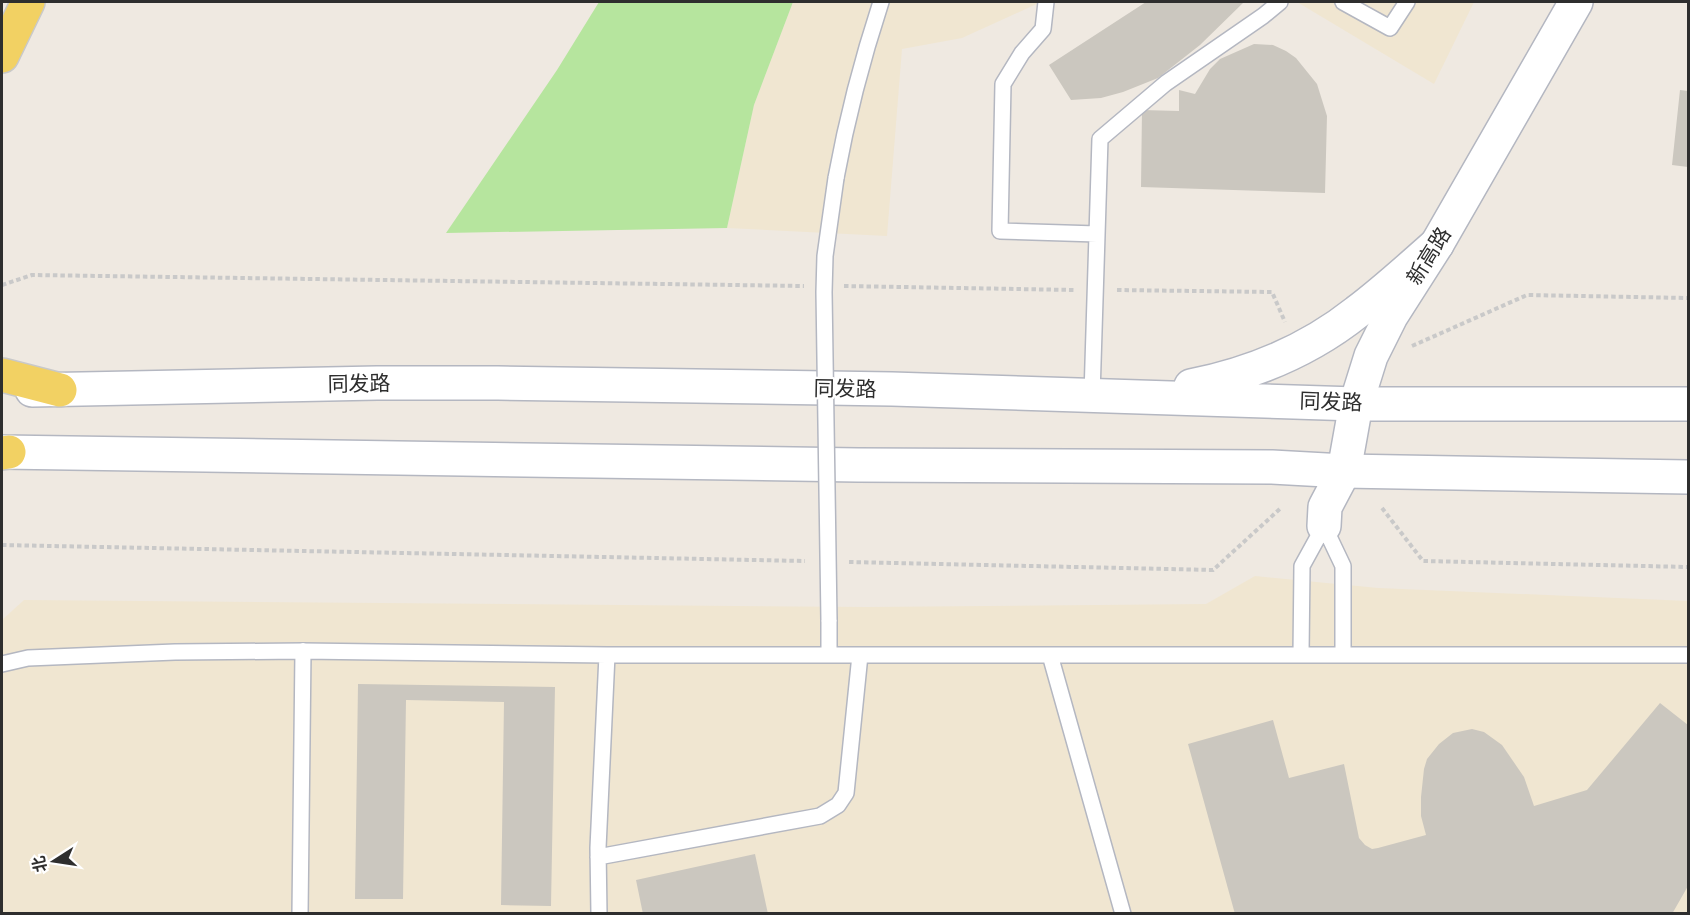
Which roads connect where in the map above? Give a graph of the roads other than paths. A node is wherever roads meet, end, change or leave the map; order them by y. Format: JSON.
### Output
{"nodes":[{"id":1,"x":27,"y":2,"type":"edge"},
{"id":2,"x":881,"y":2,"type":"edge"},
{"id":3,"x":1046,"y":2,"type":"edge"},
{"id":4,"x":1280,"y":2,"type":"edge"},
{"id":5,"x":1343,"y":2,"type":"edge"},
{"id":6,"x":1407,"y":2,"type":"edge"},
{"id":7,"x":1576,"y":2,"type":"edge"},
{"id":8,"x":2,"y":56,"type":"edge"},
{"id":9,"x":1097,"y":234,"type":"junction"},
{"id":10,"x":1437,"y":244,"type":"junction"},
{"id":11,"x":2,"y":375,"type":"edge"},
{"id":12,"x":60,"y":390,"type":"junction"},
{"id":13,"x":2,"y":391,"type":"edge"},
{"id":14,"x":1108,"y":395,"type":"junction"},
{"id":15,"x":1356,"y":404,"type":"junction"},
{"id":16,"x":1689,"y":404,"type":"edge"},
{"id":17,"x":4,"y":453,"type":"edge"},
{"id":18,"x":1344,"y":471,"type":"junction"},
{"id":19,"x":1689,"y":477,"type":"edge"},
{"id":20,"x":1324,"y":526,"type":"junction"},
{"id":21,"x":303,"y":651,"type":"junction"},
{"id":22,"x":1301,"y":654,"type":"junction"},
{"id":23,"x":1343,"y":654,"type":"junction"},
{"id":24,"x":608,"y":655,"type":"junction"},
{"id":25,"x":830,"y":655,"type":"junction"},
{"id":26,"x":860,"y":655,"type":"junction"},
{"id":27,"x":1050,"y":655,"type":"junction"},
{"id":28,"x":1689,"y":656,"type":"edge"},
{"id":29,"x":2,"y":664,"type":"edge"},
{"id":30,"x":598,"y":857,"type":"junction"},
{"id":31,"x":300,"y":914,"type":"edge"},
{"id":32,"x":599,"y":914,"type":"edge"},
{"id":33,"x":1123,"y":914,"type":"edge"}],
"edges":[{"from":1,"to":8,"type":"main road"},
{"from":2,"to":25,"type":"lane","bridge":true},
{"from":3,"to":9,"type":"lane"},
{"from":4,"to":9,"type":"lane"},
{"from":5,"to":6,"type":"lane"},
{"from":7,"to":10,"type":"main road","name":"新高路"},
{"from":9,"to":14,"type":"lane"},
{"from":10,"to":14,"type":"main road"},
{"from":10,"to":15,"type":"main road","name":"新高路"},
{"from":11,"to":12,"type":"main road"},
{"from":12,"to":13,"type":"main road","name":"同发路"},
{"from":12,"to":14,"type":"main road","name":"同发路"},
{"from":14,"to":15,"type":"main road","name":"同发路"},
{"from":15,"to":16,"type":"main road","name":"同发路"},
{"from":15,"to":18,"type":"main road","name":"新高路"},
{"from":17,"to":18,"type":"main road"},
{"from":18,"to":19,"type":"main road"},
{"from":18,"to":20,"type":"main road","name":"新高路"},
{"from":20,"to":22,"type":"lane"},
{"from":20,"to":23,"type":"lane"},
{"from":21,"to":24,"type":"lane"},
{"from":21,"to":29,"type":"lane"},
{"from":21,"to":31,"type":"lane"},
{"from":22,"to":23,"type":"lane"},
{"from":22,"to":27,"type":"lane"},
{"from":23,"to":28,"type":"lane"},
{"from":24,"to":25,"type":"lane"},
{"from":24,"to":30,"type":"lane"},
{"from":25,"to":26,"type":"lane"},
{"from":26,"to":27,"type":"lane"},
{"from":26,"to":30,"type":"lane"},
{"from":27,"to":33,"type":"lane"},
{"from":30,"to":32,"type":"lane"}]}
